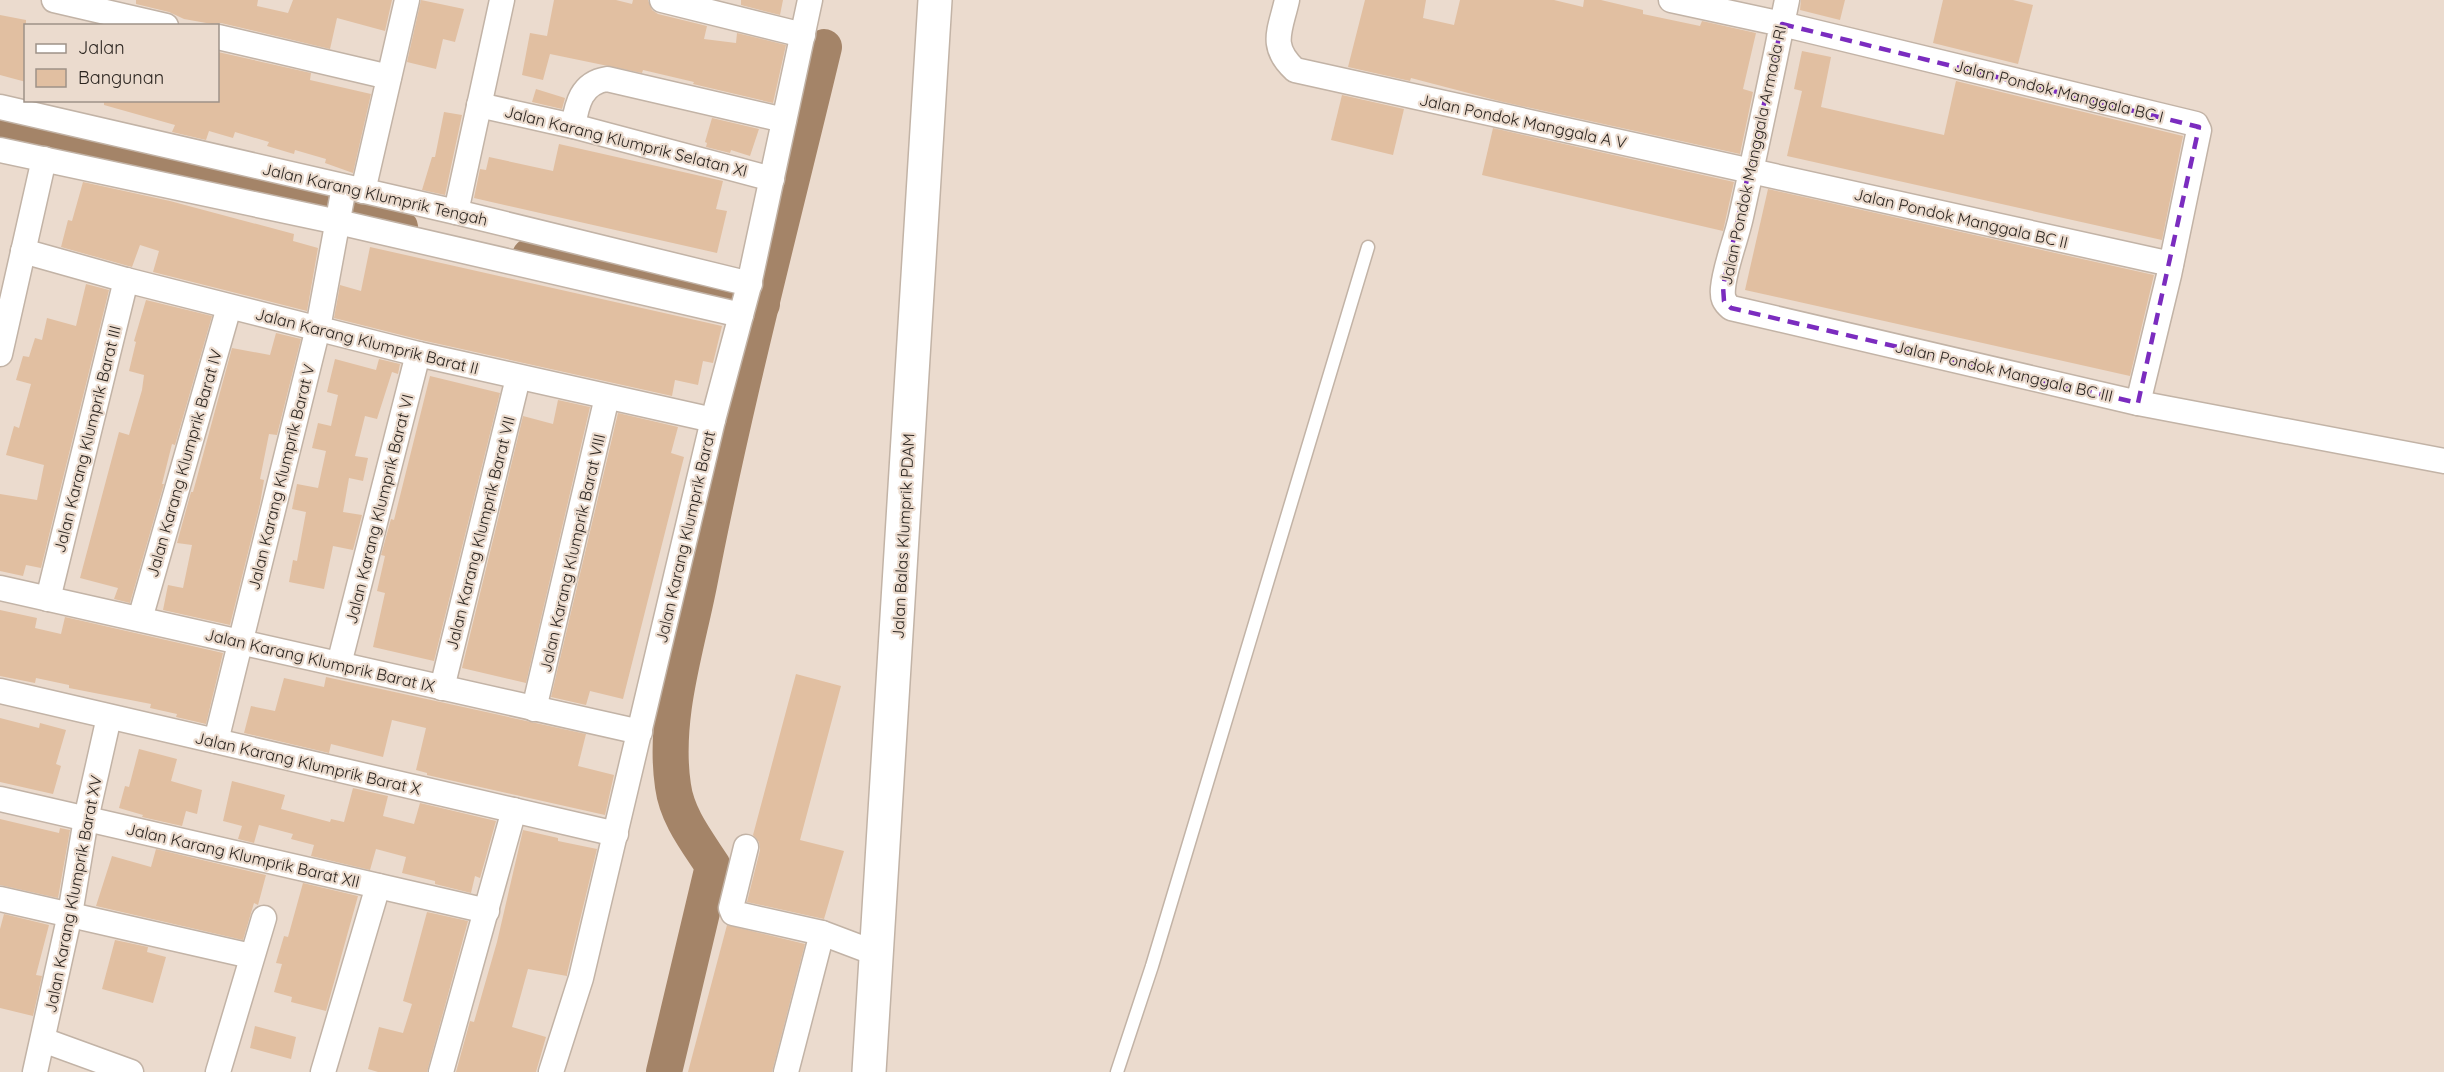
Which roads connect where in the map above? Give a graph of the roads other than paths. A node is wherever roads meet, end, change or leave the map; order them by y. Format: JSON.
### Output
{"nodes":[{"id":1,"x":54,"y":0,"type":"edge"},
{"id":2,"x":407,"y":0,"type":"edge"},
{"id":3,"x":502,"y":0,"type":"edge"},
{"id":4,"x":662,"y":0,"type":"edge"},
{"id":5,"x":810,"y":0,"type":"edge"},
{"id":6,"x":934,"y":0,"type":"edge"},
{"id":7,"x":1287,"y":0,"type":"edge"},
{"id":8,"x":1671,"y":0,"type":"edge"},
{"id":9,"x":1787,"y":0,"type":"edge"},
{"id":10,"x":157,"y":24,"type":"edge"},
{"id":11,"x":1782,"y":24,"type":"junction"},
{"id":12,"x":803,"y":35,"type":"junction"},
{"id":13,"x":219,"y":37,"type":"edge"},
{"id":14,"x":389,"y":77,"type":"junction"},
{"id":15,"x":479,"y":105,"type":"junction"},
{"id":16,"x":0,"y":107,"type":"edge"},
{"id":17,"x":784,"y":120,"type":"junction"},
{"id":18,"x":573,"y":126,"type":"junction"},
{"id":19,"x":0,"y":150,"type":"edge"},
{"id":20,"x":44,"y":159,"type":"junction"},
{"id":21,"x":1752,"y":171,"type":"junction"},
{"id":22,"x":772,"y":178,"type":"junction"},
{"id":23,"x":345,"y":201,"type":"junction"},
{"id":24,"x":456,"y":212,"type":"junction"},
{"id":25,"x":1368,"y":247,"type":"dead end"},
{"id":26,"x":23,"y":251,"type":"junction"},
{"id":27,"x":2171,"y":264,"type":"junction"},
{"id":28,"x":126,"y":280,"type":"junction"},
{"id":29,"x":746,"y":299,"type":"junction"},
{"id":30,"x":229,"y":307,"type":"junction"},
{"id":31,"x":1731,"y":308,"type":"joint"},
{"id":32,"x":318,"y":328,"type":"junction"},
{"id":33,"x":0,"y":354,"type":"edge"},
{"id":34,"x":418,"y":354,"type":"junction"},
{"id":35,"x":518,"y":378,"type":"junction"},
{"id":36,"x":608,"y":397,"type":"junction"},
{"id":37,"x":2138,"y":403,"type":"junction"},
{"id":38,"x":713,"y":420,"type":"junction"},
{"id":39,"x":2444,"y":461,"type":"edge"},
{"id":40,"x":0,"y":588,"type":"edge"},
{"id":41,"x":48,"y":599,"type":"junction"},
{"id":42,"x":140,"y":620,"type":"junction"},
{"id":43,"x":240,"y":642,"type":"junction"},
{"id":44,"x":339,"y":664,"type":"junction"},
{"id":45,"x":442,"y":688,"type":"junction"},
{"id":46,"x":0,"y":691,"type":"edge"},
{"id":47,"x":534,"y":708,"type":"junction"},
{"id":48,"x":110,"y":717,"type":"junction"},
{"id":49,"x":640,"y":732,"type":"junction"},
{"id":50,"x":216,"y":741,"type":"junction"},
{"id":51,"x":0,"y":799,"type":"edge"},
{"id":52,"x":514,"y":810,"type":"junction"},
{"id":53,"x":86,"y":819,"type":"junction"},
{"id":54,"x":616,"y":834,"type":"junction"},
{"id":55,"x":746,"y":847,"type":"dead end"},
{"id":56,"x":378,"y":886,"type":"junction"},
{"id":57,"x":0,"y":899,"type":"edge"},
{"id":58,"x":487,"y":911,"type":"junction"},
{"id":59,"x":70,"y":914,"type":"junction"},
{"id":60,"x":264,"y":918,"type":"dead end"},
{"id":61,"x":822,"y":933,"type":"junction"},
{"id":62,"x":875,"y":953,"type":"junction"},
{"id":63,"x":251,"y":956,"type":"junction"},
{"id":64,"x":43,"y":1040,"type":"junction"},
{"id":65,"x":35,"y":1072,"type":"edge"},
{"id":66,"x":131,"y":1072,"type":"edge"},
{"id":67,"x":218,"y":1072,"type":"edge"},
{"id":68,"x":324,"y":1072,"type":"edge"},
{"id":69,"x":441,"y":1072,"type":"edge"},
{"id":70,"x":551,"y":1072,"type":"edge"},
{"id":71,"x":786,"y":1072,"type":"edge"},
{"id":72,"x":869,"y":1072,"type":"edge"},
{"id":73,"x":1117,"y":1072,"type":"edge"}],
"edges":[{"from":1,"to":10,"type":"street"},
{"from":2,"to":14,"type":"street","name":"Jalan Karang Klumprik Barat V"},
{"from":3,"to":15,"type":"street"},
{"from":4,"to":12,"type":"street"},
{"from":5,"to":12,"type":"street","name":"Jalan Karang Klumprik Barat"},
{"from":6,"to":62,"type":"street","name":"Jalan Balas Klumprik PDAM"},
{"from":7,"to":21,"type":"street","name":"Jalan Pondok Manggala A V"},
{"from":8,"to":11,"type":"street"},
{"from":9,"to":11,"type":"street","name":"Jalan Pondok Manggala Armada RI"},
{"from":11,"to":21,"type":"street","name":"Jalan Pondok Manggala Armada RI"},
{"from":11,"to":27,"type":"street","name":"Jalan Pondok Manggala BC I"},
{"from":12,"to":17,"type":"street","name":"Jalan Karang Klumprik Barat"},
{"from":13,"to":14,"type":"street"},
{"from":14,"to":23,"type":"street","name":"Jalan Karang Klumprik Barat V"},
{"from":15,"to":18,"type":"street","name":"Jalan Karang Klumprik Selatan XI"},
{"from":15,"to":24,"type":"street"},
{"from":16,"to":23,"type":"street","name":"Jalan Karang Klumprik Tengah"},
{"from":17,"to":18,"type":"street"},
{"from":17,"to":22,"type":"street","name":"Jalan Karang Klumprik Barat"},
{"from":18,"to":22,"type":"street","name":"Jalan Karang Klumprik Selatan XI"},
{"from":19,"to":20,"type":"street","name":"Jalan Karang Klumprik Tengah"},
{"from":20,"to":23,"type":"street","name":"Jalan Karang Klumprik Tengah"},
{"from":20,"to":26,"type":"street"},
{"from":21,"to":27,"type":"street","name":"Jalan Pondok Manggala BC II"},
{"from":21,"to":31,"type":"street","name":"Jalan Pondok Manggala Armada RI"},
{"from":22,"to":29,"type":"street","name":"Jalan Karang Klumprik Barat"},
{"from":23,"to":24,"type":"street","name":"Jalan Karang Klumprik Tengah"},
{"from":23,"to":29,"type":"street","name":"Jalan Karang Klumprik Tengah"},
{"from":23,"to":32,"type":"street","name":"Jalan Karang Klumprik Barat V"},
{"from":24,"to":29,"type":"street","name":"Jalan Karang Klumprik Tengah"},
{"from":25,"to":73,"type":"lane"},
{"from":26,"to":28,"type":"street","name":"Jalan Karang Klumprik Barat II"},
{"from":26,"to":33,"type":"street"},
{"from":27,"to":37,"type":"street"},
{"from":28,"to":30,"type":"street","name":"Jalan Karang Klumprik Barat II"},
{"from":28,"to":41,"type":"street","name":"Jalan Karang Klumprik Barat III"},
{"from":29,"to":38,"type":"street","name":"Jalan Karang Klumprik Barat"},
{"from":30,"to":32,"type":"street","name":"Jalan Karang Klumprik Barat II"},
{"from":30,"to":42,"type":"street","name":"Jalan Karang Klumprik Barat IV"},
{"from":31,"to":37,"type":"street","name":"Jalan Pondok Manggala BC III"},
{"from":32,"to":34,"type":"street","name":"Jalan Karang Klumprik Barat II"},
{"from":32,"to":43,"type":"street","name":"Jalan Karang Klumprik Barat V"},
{"from":34,"to":35,"type":"street","name":"Jalan Karang Klumprik Barat II"},
{"from":34,"to":44,"type":"street","name":"Jalan Karang Klumprik Barat VI"},
{"from":35,"to":36,"type":"street","name":"Jalan Karang Klumprik Barat II"},
{"from":35,"to":45,"type":"street","name":"Jalan Karang Klumprik Barat VII"},
{"from":36,"to":38,"type":"street","name":"Jalan Karang Klumprik Barat II"},
{"from":36,"to":47,"type":"street","name":"Jalan Karang Klumprik Barat VIII"},
{"from":37,"to":39,"type":"street","name":"Jalan Pondok Manggala BC III"},
{"from":38,"to":49,"type":"street","name":"Jalan Karang Klumprik Barat"},
{"from":40,"to":41,"type":"street","name":"Jalan Karang Klumprik Barat IX"},
{"from":41,"to":42,"type":"street","name":"Jalan Karang Klumprik Barat IX"},
{"from":42,"to":43,"type":"street","name":"Jalan Karang Klumprik Barat IX"},
{"from":43,"to":44,"type":"street","name":"Jalan Karang Klumprik Barat IX"},
{"from":43,"to":50,"type":"street","name":"Jalan Karang Klumprik Barat V"},
{"from":44,"to":45,"type":"street","name":"Jalan Karang Klumprik Barat IX"},
{"from":45,"to":47,"type":"street","name":"Jalan Karang Klumprik Barat IX"},
{"from":46,"to":48,"type":"street","name":"Jalan Karang Klumprik Barat X"},
{"from":47,"to":49,"type":"street","name":"Jalan Karang Klumprik Barat IX"},
{"from":48,"to":50,"type":"street","name":"Jalan Karang Klumprik Barat X"},
{"from":48,"to":53,"type":"street","name":"Jalan Karang Klumprik Barat XV"},
{"from":49,"to":54,"type":"street","name":"Jalan Karang Klumprik Barat"},
{"from":50,"to":52,"type":"street","name":"Jalan Karang Klumprik Barat X"},
{"from":51,"to":53,"type":"street","name":"Jalan Karang Klumprik Barat XII"},
{"from":52,"to":54,"type":"street","name":"Jalan Karang Klumprik Barat X"},
{"from":52,"to":58,"type":"street"},
{"from":53,"to":56,"type":"street","name":"Jalan Karang Klumprik Barat XII"},
{"from":53,"to":59,"type":"street","name":"Jalan Karang Klumprik Barat XV"},
{"from":54,"to":70,"type":"street","name":"Jalan Karang Klumprik Barat"},
{"from":55,"to":61,"type":"street"},
{"from":56,"to":58,"type":"street","name":"Jalan Karang Klumprik Barat XII"},
{"from":56,"to":68,"type":"street"},
{"from":57,"to":59,"type":"street"},
{"from":58,"to":69,"type":"street"},
{"from":59,"to":63,"type":"street"},
{"from":59,"to":64,"type":"street","name":"Jalan Karang Klumprik Barat XV"},
{"from":60,"to":63,"type":"street"},
{"from":61,"to":62,"type":"street"},
{"from":61,"to":71,"type":"street"},
{"from":62,"to":72,"type":"street","name":"Jalan Balas Klumprik PDAM"},
{"from":63,"to":67,"type":"street"},
{"from":64,"to":65,"type":"street","name":"Jalan Karang Klumprik Barat XV"},
{"from":64,"to":66,"type":"street"}]}
